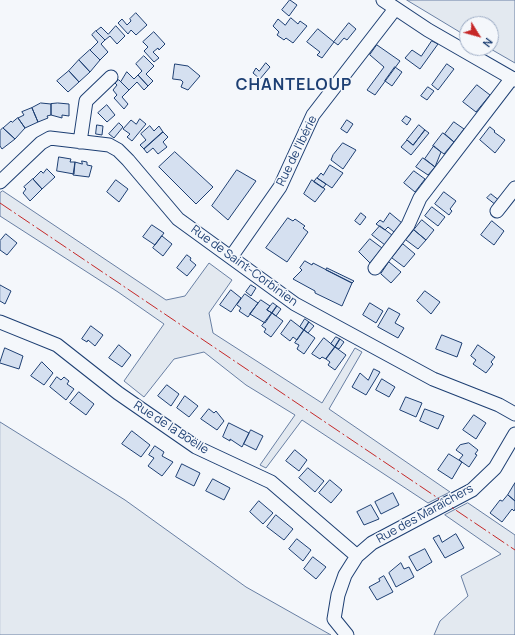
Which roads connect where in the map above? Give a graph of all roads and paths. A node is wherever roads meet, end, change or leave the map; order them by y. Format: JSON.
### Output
{"nodes":[{"id":1,"x":383,"y":0,"type":"edge"},
{"id":2,"x":395,"y":9,"type":"junction"},
{"id":3,"x":111,"y":77,"type":"dead end"},
{"id":4,"x":514,"y":79,"type":"edge"},
{"id":5,"x":80,"y":142,"type":"junction"},
{"id":6,"x":0,"y":182,"type":"edge"},
{"id":7,"x":515,"y":188,"type":"edge"},
{"id":8,"x":497,"y":211,"type":"dead end"},
{"id":9,"x":231,"y":257,"type":"junction"},
{"id":10,"x":375,"y":268,"type":"dead end"},
{"id":11,"x":0,"y":322,"type":"edge"},
{"id":12,"x":515,"y":414,"type":"edge"},
{"id":13,"x":515,"y":434,"type":"edge"},
{"id":14,"x":357,"y":556,"type":"junction"},
{"id":15,"x":347,"y":635,"type":"edge"}],
"edges":[{"from":1,"to":2,"type":"street"},
{"from":2,"to":4,"type":"street"},
{"from":2,"to":9,"type":"street","name":"Rue de l'Ibérie"},
{"from":3,"to":5,"type":"street"},
{"from":4,"to":10,"type":"street"},
{"from":5,"to":6,"type":"street","name":"Rue de Saint-Corbinien"},
{"from":5,"to":9,"type":"street","name":"Rue de Saint-Corbinien"},
{"from":7,"to":8,"type":"street"},
{"from":9,"to":12,"type":"street","name":"Rue de Saint-Corbinien"},
{"from":11,"to":14,"type":"street","name":"Rue de la Boëlle"},
{"from":13,"to":14,"type":"street","name":"Rue des Maraîchers"},
{"from":14,"to":15,"type":"street","name":"Rue des Maraîchers"}]}
